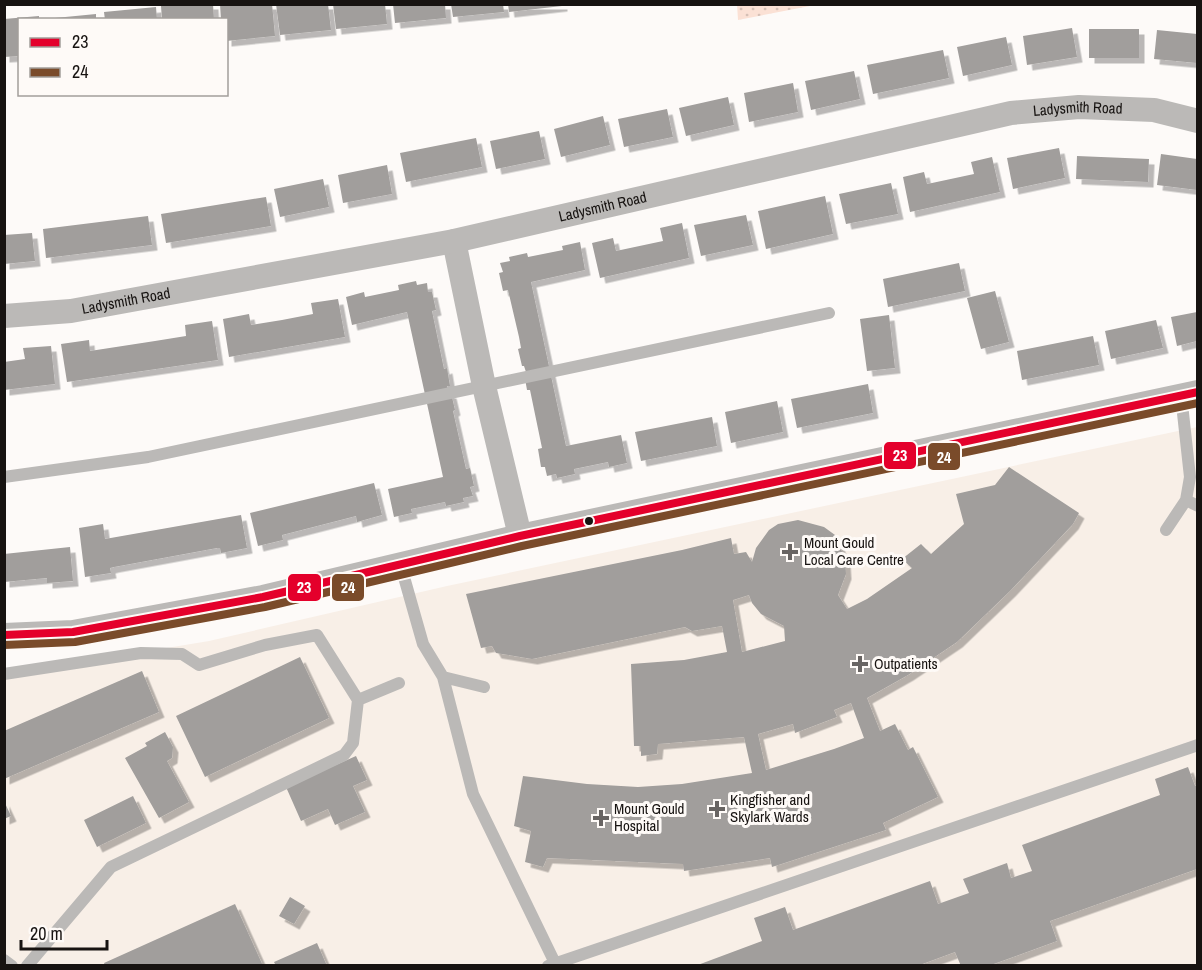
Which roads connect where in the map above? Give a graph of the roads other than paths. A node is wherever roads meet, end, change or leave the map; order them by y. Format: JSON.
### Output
{"nodes":[{"id":1,"x":1197,"y":121,"type":"edge"},
{"id":2,"x":454,"y":241,"type":"junction"},
{"id":3,"x":829,"y":313,"type":"dead end"},
{"id":4,"x":4,"y":316,"type":"edge"},
{"id":5,"x":484,"y":386,"type":"junction"},
{"id":6,"x":1189,"y":394,"type":"edge"},
{"id":7,"x":4,"y":477,"type":"edge"},
{"id":8,"x":1192,"y":503,"type":"edge"},
{"id":9,"x":1166,"y":530,"type":"dead end"},
{"id":10,"x":520,"y":536,"type":"junction"},
{"id":11,"x":400,"y":563,"type":"junction"},
{"id":12,"x":4,"y":635,"type":"edge"},
{"id":13,"x":4,"y":674,"type":"edge"},
{"id":14,"x":443,"y":677,"type":"junction"},
{"id":15,"x":399,"y":683,"type":"dead end"},
{"id":16,"x":484,"y":687,"type":"dead end"},
{"id":17,"x":358,"y":700,"type":"junction"},
{"id":18,"x":1197,"y":745,"type":"edge"},
{"id":19,"x":4,"y":960,"type":"edge"},
{"id":20,"x":552,"y":964,"type":"edge"},
{"id":21,"x":12,"y":966,"type":"edge"},
{"id":22,"x":27,"y":966,"type":"edge"}],
"edges":[{"from":1,"to":2,"type":"street","name":"Ladysmith Road"},
{"from":2,"to":4,"type":"street","name":"Ladysmith Road"},
{"from":2,"to":5,"type":"street"},
{"from":3,"to":5,"type":"lane"},
{"from":5,"to":7,"type":"lane"},
{"from":5,"to":10,"type":"street"},
{"from":6,"to":8,"type":"lane"},
{"from":6,"to":10,"type":"street"},
{"from":8,"to":9,"type":"lane"},
{"from":10,"to":11,"type":"street"},
{"from":11,"to":12,"type":"street"},
{"from":11,"to":14,"type":"lane"},
{"from":13,"to":17,"type":"lane"},
{"from":14,"to":16,"type":"lane"},
{"from":14,"to":20,"type":"lane"},
{"from":15,"to":17,"type":"lane"},
{"from":17,"to":22,"type":"lane"},
{"from":18,"to":20,"type":"lane"},
{"from":19,"to":21,"type":"lane"}]}
